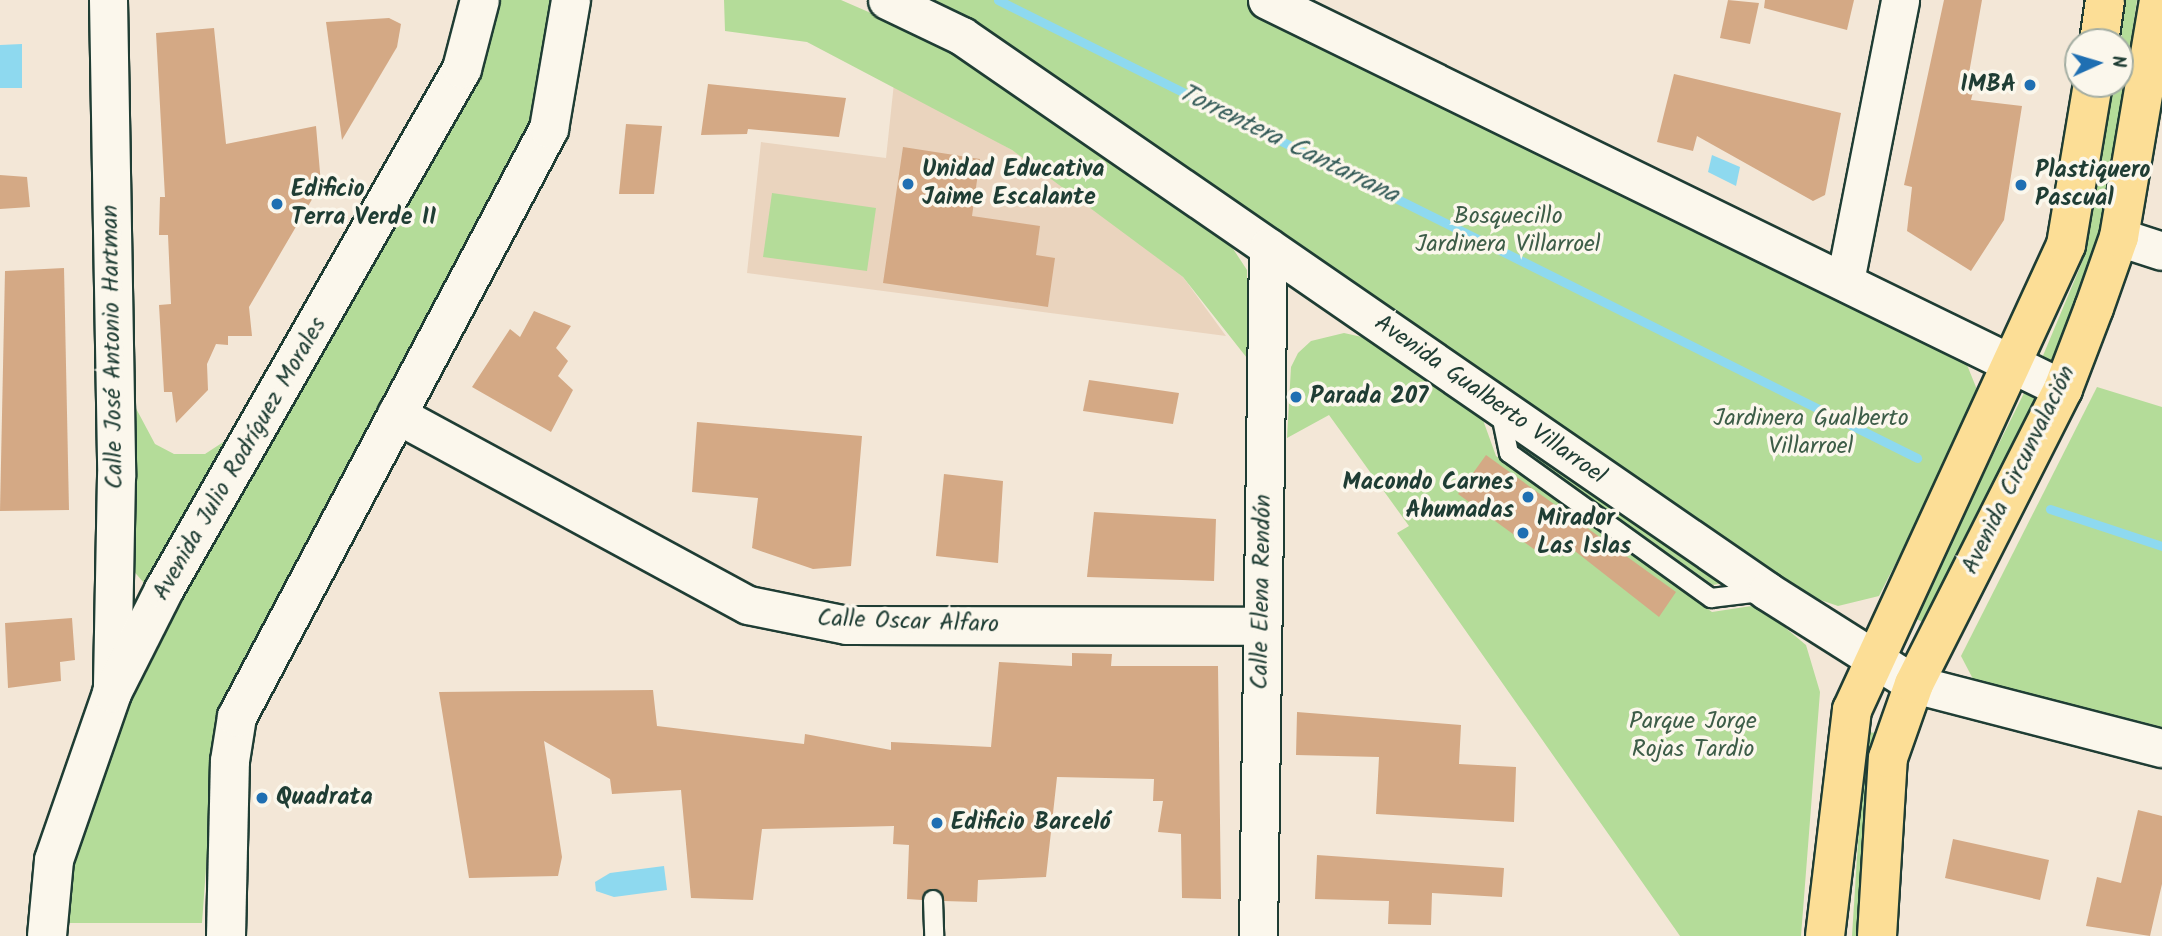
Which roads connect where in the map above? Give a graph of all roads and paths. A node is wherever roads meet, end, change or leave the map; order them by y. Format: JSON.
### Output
{"nodes":[{"id":1,"x":108,"y":0,"type":"edge"},
{"id":2,"x":480,"y":0,"type":"edge"},
{"id":3,"x":571,"y":0,"type":"edge"},
{"id":4,"x":887,"y":0,"type":"edge"},
{"id":5,"x":1269,"y":0,"type":"edge"},
{"id":6,"x":1900,"y":0,"type":"edge"},
{"id":7,"x":2105,"y":0,"type":"edge"},
{"id":8,"x":2159,"y":0,"type":"edge"},
{"id":9,"x":2101,"y":28,"type":"edge"},
{"id":10,"x":2091,"y":98,"type":"edge"},
{"id":11,"x":2119,"y":237,"type":"junction"},
{"id":12,"x":1268,"y":247,"type":"junction"},
{"id":13,"x":2162,"y":251,"type":"edge"},
{"id":14,"x":1845,"y":281,"type":"junction"},
{"id":15,"x":2013,"y":365,"type":"junction"},
{"id":16,"x":2063,"y":388,"type":"junction"},
{"id":17,"x":396,"y":414,"type":"junction"},
{"id":18,"x":1260,"y":626,"type":"junction"},
{"id":19,"x":1874,"y":659,"type":"junction"},
{"id":20,"x":1914,"y":684,"type":"junction"},
{"id":21,"x":112,"y":693,"type":"junction"},
{"id":22,"x":2162,"y":748,"type":"edge"},
{"id":23,"x":933,"y":900,"type":"dead end"},
{"id":24,"x":47,"y":936,"type":"edge"},
{"id":25,"x":226,"y":936,"type":"edge"},
{"id":26,"x":934,"y":936,"type":"edge"},
{"id":27,"x":1258,"y":936,"type":"edge"},
{"id":28,"x":1825,"y":936,"type":"edge"},
{"id":29,"x":1877,"y":936,"type":"edge"}],
"edges":[{"from":1,"to":21,"type":"street","name":"Calle José Antonio Hartman"},
{"from":2,"to":21,"type":"main road","name":"Avenida Julio Rodríguez Morales"},
{"from":3,"to":17,"type":"main road"},
{"from":4,"to":12,"type":"street","name":"Avenida Gualberto Villarroel"},
{"from":5,"to":14,"type":"street"},
{"from":6,"to":14,"type":"street"},
{"from":7,"to":9,"type":"highway"},
{"from":8,"to":11,"type":"highway","name":"Avenida Circunvalación"},
{"from":10,"to":15,"type":"highway","name":"Avenida Circunvalación"},
{"from":11,"to":13,"type":"street"},
{"from":11,"to":16,"type":"highway","name":"Avenida Circunvalación"},
{"from":12,"to":18,"type":"street","name":"Calle Elena Rendón"},
{"from":12,"to":19,"type":"street","name":"Avenida Gualberto Villarroel"},
{"from":14,"to":15,"type":"street"},
{"from":15,"to":16,"type":"street"},
{"from":15,"to":19,"type":"highway","name":"Avenida Circunvalación"},
{"from":16,"to":20,"type":"highway","name":"Avenida Circunvalación"},
{"from":17,"to":18,"type":"street","name":"Calle Oscar Alfaro"},
{"from":17,"to":25,"type":"main road"},
{"from":18,"to":27,"type":"street","name":"Calle Elena Rendón"},
{"from":19,"to":20,"type":"street","name":"Avenida Gualberto Villarroel"},
{"from":19,"to":28,"type":"highway","name":"Avenida Circunvalación"},
{"from":20,"to":22,"type":"street","name":"Avenida Gualberto Villarroel"},
{"from":20,"to":29,"type":"highway","name":"Avenida Circunvalación"},
{"from":21,"to":24,"type":"main road","name":"Avenida Julio Rodríguez Morales"},
{"from":23,"to":26,"type":"lane"}]}
